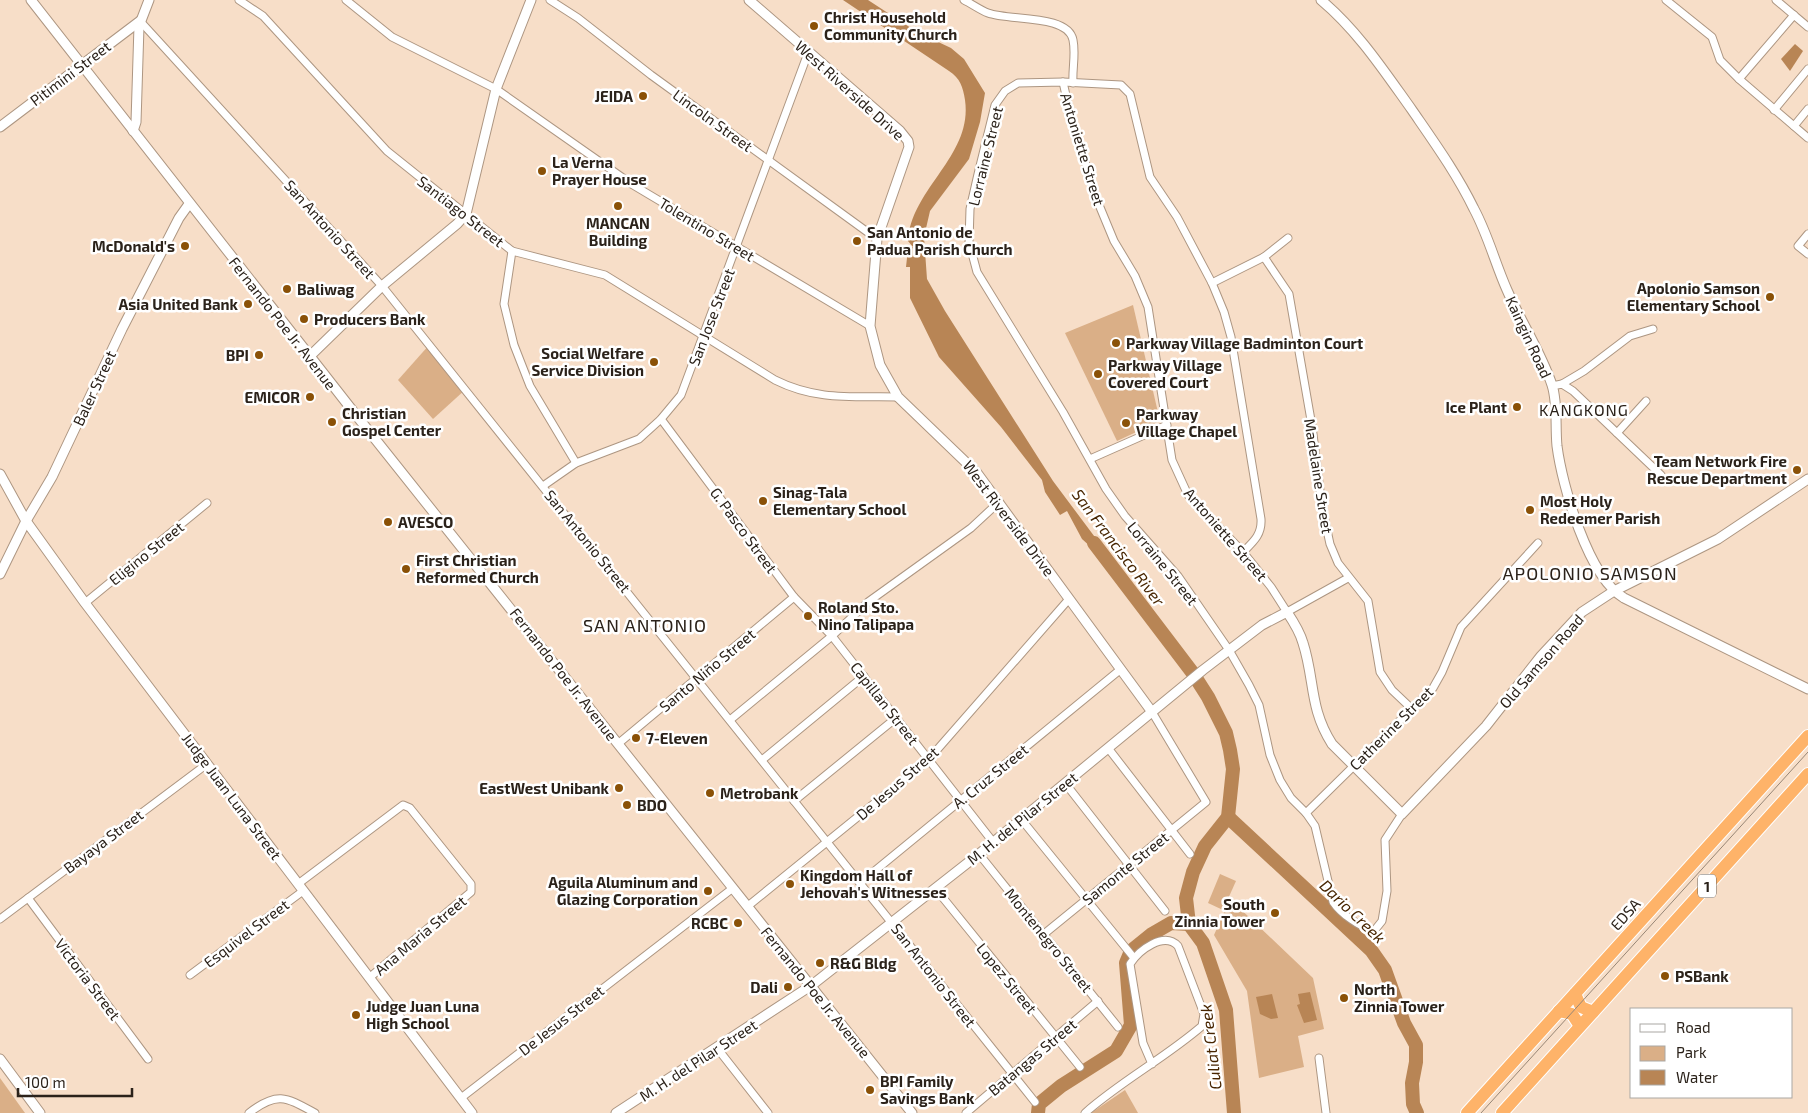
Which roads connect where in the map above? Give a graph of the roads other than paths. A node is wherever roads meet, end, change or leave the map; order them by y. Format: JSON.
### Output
{"nodes":[{"id":1,"x":31,"y":0,"type":"edge"},
{"id":2,"x":149,"y":0,"type":"edge"},
{"id":3,"x":239,"y":0,"type":"edge"},
{"id":4,"x":346,"y":0,"type":"edge"},
{"id":5,"x":531,"y":0,"type":"edge"},
{"id":6,"x":550,"y":0,"type":"edge"},
{"id":7,"x":749,"y":0,"type":"edge"},
{"id":8,"x":964,"y":0,"type":"edge"},
{"id":9,"x":1321,"y":0,"type":"edge"},
{"id":10,"x":1666,"y":0,"type":"edge"},
{"id":11,"x":1776,"y":0,"type":"edge"},
{"id":12,"x":1794,"y":15,"type":"junction"},
{"id":13,"x":140,"y":21,"type":"junction"},
{"id":14,"x":1808,"y":27,"type":"edge"},
{"id":15,"x":808,"y":53,"type":"junction"},
{"id":16,"x":81,"y":65,"type":"junction"},
{"id":17,"x":1808,"y":69,"type":"edge"},
{"id":18,"x":1739,"y":79,"type":"junction"},
{"id":19,"x":1063,"y":82,"type":"junction"},
{"id":20,"x":1073,"y":83,"type":"junction"},
{"id":21,"x":496,"y":89,"type":"junction"},
{"id":22,"x":1808,"y":109,"type":"edge"},
{"id":23,"x":1774,"y":110,"type":"junction"},
{"id":24,"x":1794,"y":126,"type":"junction"},
{"id":25,"x":0,"y":127,"type":"edge"},
{"id":26,"x":133,"y":131,"type":"junction"},
{"id":27,"x":1808,"y":138,"type":"edge"},
{"id":28,"x":767,"y":159,"type":"junction"},
{"id":29,"x":189,"y":204,"type":"junction"},
{"id":30,"x":466,"y":214,"type":"junction"},
{"id":31,"x":1808,"y":234,"type":"edge"},
{"id":32,"x":1288,"y":238,"type":"dead end"},
{"id":33,"x":877,"y":239,"type":"junction"},
{"id":34,"x":737,"y":247,"type":"junction"},
{"id":35,"x":512,"y":251,"type":"junction"},
{"id":36,"x":1808,"y":254,"type":"edge"},
{"id":37,"x":1264,"y":257,"type":"junction"},
{"id":38,"x":1212,"y":282,"type":"junction"},
{"id":39,"x":382,"y":286,"type":"junction"},
{"id":40,"x":870,"y":326,"type":"junction"},
{"id":41,"x":1653,"y":329,"type":"dead end"},
{"id":42,"x":703,"y":336,"type":"junction"},
{"id":43,"x":310,"y":356,"type":"junction"},
{"id":44,"x":1562,"y":384,"type":"junction"},
{"id":45,"x":1552,"y":386,"type":"junction"},
{"id":46,"x":898,"y":397,"type":"junction"},
{"id":47,"x":1646,"y":401,"type":"dead end"},
{"id":48,"x":661,"y":419,"type":"junction"},
{"id":49,"x":1167,"y":426,"type":"junction"},
{"id":50,"x":1617,"y":433,"type":"junction"},
{"id":51,"x":1090,"y":459,"type":"junction"},
{"id":52,"x":576,"y":463,"type":"junction"},
{"id":53,"x":0,"y":474,"type":"edge"},
{"id":54,"x":1661,"y":475,"type":"dead end"},
{"id":55,"x":1808,"y":479,"type":"edge"},
{"id":56,"x":543,"y":486,"type":"junction"},
{"id":57,"x":999,"y":502,"type":"junction"},
{"id":58,"x":208,"y":503,"type":"dead end"},
{"id":59,"x":26,"y":521,"type":"junction"},
{"id":60,"x":1538,"y":543,"type":"dead end"},
{"id":61,"x":1243,"y":552,"type":"junction"},
{"id":62,"x":0,"y":574,"type":"edge"},
{"id":63,"x":1348,"y":578,"type":"junction"},
{"id":64,"x":1614,"y":591,"type":"junction"},
{"id":65,"x":794,"y":597,"type":"junction"},
{"id":66,"x":1070,"y":599,"type":"junction"},
{"id":67,"x":85,"y":603,"type":"junction"},
{"id":68,"x":1286,"y":612,"type":"junction"},
{"id":69,"x":832,"y":636,"type":"junction"},
{"id":70,"x":1229,"y":650,"type":"junction"},
{"id":71,"x":1121,"y":669,"type":"junction"},
{"id":72,"x":864,"y":676,"type":"junction"},
{"id":73,"x":698,"y":679,"type":"junction"},
{"id":74,"x":1808,"y":689,"type":"edge"},
{"id":75,"x":1412,"y":709,"type":"junction"},
{"id":76,"x":1152,"y":712,"type":"junction"},
{"id":77,"x":896,"y":718,"type":"junction"},
{"id":78,"x":730,"y":720,"type":"junction"},
{"id":79,"x":1808,"y":736,"type":"edge"},
{"id":80,"x":619,"y":743,"type":"junction"},
{"id":81,"x":1108,"y":748,"type":"junction"},
{"id":82,"x":762,"y":760,"type":"junction"},
{"id":83,"x":929,"y":760,"type":"junction"},
{"id":84,"x":207,"y":764,"type":"junction"},
{"id":85,"x":1355,"y":765,"type":"junction"},
{"id":86,"x":1808,"y":774,"type":"edge"},
{"id":87,"x":1065,"y":783,"type":"junction"},
{"id":88,"x":961,"y":800,"type":"junction"},
{"id":89,"x":794,"y":801,"type":"junction"},
{"id":90,"x":1206,"y":802,"type":"joint"},
{"id":91,"x":398,"y":807,"type":"joint"},
{"id":92,"x":1306,"y":813,"type":"junction"},
{"id":93,"x":1402,"y":814,"type":"junction"},
{"id":94,"x":1021,"y":819,"type":"junction"},
{"id":95,"x":1171,"y":830,"type":"junction"},
{"id":96,"x":826,"y":842,"type":"junction"},
{"id":97,"x":993,"y":842,"type":"junction"},
{"id":98,"x":979,"y":854,"type":"junction"},
{"id":99,"x":1190,"y":854,"type":"dead end"},
{"id":100,"x":1129,"y":865,"type":"junction"},
{"id":101,"x":860,"y":882,"type":"junction"},
{"id":102,"x":300,"y":888,"type":"junction"},
{"id":103,"x":733,"y":888,"type":"junction"},
{"id":104,"x":935,"y":888,"type":"junction"},
{"id":105,"x":28,"y":898,"type":"junction"},
{"id":106,"x":1086,"y":899,"type":"junction"},
{"id":107,"x":748,"y":906,"type":"junction"},
{"id":108,"x":1165,"y":911,"type":"dead end"},
{"id":109,"x":0,"y":919,"type":"edge"},
{"id":110,"x":892,"y":922,"type":"junction"},
{"id":111,"x":1044,"y":934,"type":"junction"},
{"id":112,"x":1133,"y":956,"type":"junction"},
{"id":113,"x":190,"y":976,"type":"dead end"},
{"id":114,"x":369,"y":978,"type":"junction"},
{"id":115,"x":812,"y":985,"type":"junction"},
{"id":116,"x":1575,"y":994,"type":"junction"},
{"id":117,"x":1098,"y":1001,"type":"junction"},
{"id":118,"x":1559,"y":1011,"type":"junction"},
{"id":119,"x":1593,"y":1012,"type":"junction"},
{"id":120,"x":1580,"y":1026,"type":"junction"},
{"id":121,"x":1118,"y":1027,"type":"dead end"},
{"id":122,"x":1055,"y":1038,"type":"junction"},
{"id":123,"x":717,"y":1048,"type":"junction"},
{"id":124,"x":1320,"y":1058,"type":"dead end"},
{"id":125,"x":0,"y":1059,"type":"edge"},
{"id":126,"x":148,"y":1059,"type":"dead end"},
{"id":127,"x":1152,"y":1064,"type":"junction"},
{"id":128,"x":1080,"y":1067,"type":"dead end"},
{"id":129,"x":1012,"y":1074,"type":"junction"},
{"id":130,"x":461,"y":1098,"type":"junction"},
{"id":131,"x":1035,"y":1102,"type":"dead end"},
{"id":132,"x":1469,"y":1111,"type":"edge"},
{"id":133,"x":40,"y":1113,"type":"edge"},
{"id":134,"x":249,"y":1113,"type":"edge"},
{"id":135,"x":315,"y":1113,"type":"edge"},
{"id":136,"x":472,"y":1113,"type":"edge"},
{"id":137,"x":616,"y":1113,"type":"edge"},
{"id":138,"x":768,"y":1113,"type":"edge"},
{"id":139,"x":912,"y":1113,"type":"edge"},
{"id":140,"x":966,"y":1113,"type":"edge"},
{"id":141,"x":1085,"y":1113,"type":"edge"},
{"id":142,"x":1326,"y":1113,"type":"edge"},
{"id":143,"x":1502,"y":1113,"type":"edge"}],
"edges":[{"from":1,"to":16,"type":"street","name":"Fernando Poe Jr. Avenue"},
{"from":2,"to":13,"type":"street"},
{"from":3,"to":30,"type":"street","name":"Santiago Street"},
{"from":4,"to":21,"type":"street","name":"Tolentino Street"},
{"from":5,"to":21,"type":"street"},
{"from":6,"to":28,"type":"street","name":"Lincoln Street"},
{"from":7,"to":15,"type":"street","name":"West Riverside Drive"},
{"from":8,"to":20,"type":"street","name":"Antoniette Street"},
{"from":9,"to":45,"type":"street","name":"Kaingin Road"},
{"from":10,"to":18,"type":"street"},
{"from":11,"to":12,"type":"street"},
{"from":12,"to":14,"type":"street"},
{"from":12,"to":18,"type":"street"},
{"from":13,"to":16,"type":"street","name":"Pitimini Street"},
{"from":13,"to":26,"type":"street"},
{"from":13,"to":39,"type":"street","name":"San Antonio Street"},
{"from":15,"to":28,"type":"street","name":"San Jose Street"},
{"from":15,"to":33,"type":"street","name":"West Riverside Drive"},
{"from":16,"to":25,"type":"street","name":"Pitimini Street"},
{"from":16,"to":26,"type":"street","name":"Fernando Poe Jr. Avenue"},
{"from":17,"to":23,"type":"street"},
{"from":18,"to":23,"type":"street"},
{"from":19,"to":20,"type":"street"},
{"from":19,"to":49,"type":"street","name":"Antoniette Street"},
{"from":19,"to":51,"type":"street","name":"Lorraine Street"},
{"from":20,"to":38,"type":"street"},
{"from":21,"to":30,"type":"street"},
{"from":21,"to":34,"type":"street","name":"Tolentino Street"},
{"from":22,"to":24,"type":"street"},
{"from":23,"to":24,"type":"street"},
{"from":24,"to":27,"type":"street"},
{"from":26,"to":29,"type":"street","name":"Fernando Poe Jr. Avenue"},
{"from":28,"to":33,"type":"street","name":"Lincoln Street"},
{"from":28,"to":34,"type":"street","name":"San Jose Street"},
{"from":29,"to":43,"type":"street","name":"Fernando Poe Jr. Avenue"},
{"from":29,"to":59,"type":"street","name":"Baler Street"},
{"from":30,"to":35,"type":"street","name":"Santiago Street"},
{"from":30,"to":39,"type":"street"},
{"from":31,"to":36,"type":"street"},
{"from":32,"to":37,"type":"street"},
{"from":33,"to":40,"type":"street","name":"West Riverside Drive"},
{"from":34,"to":40,"type":"street","name":"Tolentino Street"},
{"from":34,"to":42,"type":"street","name":"San Jose Street"},
{"from":35,"to":42,"type":"street","name":"Santiago Street"},
{"from":35,"to":52,"type":"street"},
{"from":37,"to":38,"type":"street"},
{"from":37,"to":63,"type":"street","name":"Madelaine Street"},
{"from":38,"to":61,"type":"street"},
{"from":39,"to":43,"type":"street"},
{"from":39,"to":56,"type":"street","name":"San Antonio Street"},
{"from":40,"to":46,"type":"street","name":"West Riverside Drive"},
{"from":41,"to":44,"type":"street"},
{"from":42,"to":46,"type":"street","name":"Santiago Street"},
{"from":42,"to":48,"type":"street","name":"San Jose Street"},
{"from":43,"to":80,"type":"street","name":"Fernando Poe Jr. Avenue"},
{"from":44,"to":45,"type":"street"},
{"from":44,"to":50,"type":"street"},
{"from":45,"to":64,"type":"street","name":"Kaingin Road"},
{"from":46,"to":57,"type":"street","name":"West Riverside Drive"},
{"from":47,"to":50,"type":"street"},
{"from":48,"to":52,"type":"street","name":"San Jose Street"},
{"from":48,"to":65,"type":"street","name":"G. Pasco Street"},
{"from":49,"to":51,"type":"street"},
{"from":49,"to":61,"type":"street","name":"Antoniette Street"},
{"from":50,"to":54,"type":"street"},
{"from":51,"to":70,"type":"street","name":"Lorraine Street"},
{"from":52,"to":56,"type":"street","name":"San Jose Street"},
{"from":53,"to":59,"type":"street","name":"Judge Juan Luna Street"},
{"from":55,"to":64,"type":"street","name":"Old Samson Road"},
{"from":56,"to":73,"type":"street","name":"San Antonio Street"},
{"from":57,"to":66,"type":"street","name":"West Riverside Drive"},
{"from":57,"to":69,"type":"street"},
{"from":58,"to":67,"type":"street","name":"Eligino Street"},
{"from":59,"to":62,"type":"street","name":"Baler Street"},
{"from":59,"to":67,"type":"street","name":"Judge Juan Luna Street"},
{"from":60,"to":75,"type":"street","name":"Catherine Street"},
{"from":61,"to":68,"type":"street","name":"Antoniette Street"},
{"from":63,"to":68,"type":"street"},
{"from":63,"to":75,"type":"street","name":"Madelaine Street"},
{"from":64,"to":74,"type":"street","name":"Kaingin Road"},
{"from":64,"to":93,"type":"street","name":"Old Samson Road"},
{"from":65,"to":69,"type":"street","name":"G. Pasco Street"},
{"from":65,"to":73,"type":"street","name":"Santo Niño Street"},
{"from":66,"to":71,"type":"street","name":"West Riverside Drive"},
{"from":66,"to":83,"type":"street","name":"De Jesus Street"},
{"from":67,"to":84,"type":"street","name":"Judge Juan Luna Street"},
{"from":68,"to":70,"type":"street","name":"M. H. del Pilar Street"},
{"from":68,"to":85,"type":"street","name":"Antoniette Street"},
{"from":69,"to":72,"type":"street","name":"Capillan Street"},
{"from":69,"to":78,"type":"street"},
{"from":70,"to":76,"type":"street","name":"M. H. del Pilar Street"},
{"from":70,"to":92,"type":"street","name":"Lorraine Street"},
{"from":71,"to":76,"type":"street","name":"West Riverside Drive"},
{"from":71,"to":88,"type":"street","name":"A. Cruz Street"},
{"from":72,"to":77,"type":"street","name":"Capillan Street"},
{"from":72,"to":82,"type":"street"},
{"from":73,"to":78,"type":"street","name":"San Antonio Street"},
{"from":73,"to":80,"type":"street","name":"Santo Niño Street"},
{"from":75,"to":85,"type":"street","name":"Catherine Street"},
{"from":76,"to":81,"type":"street","name":"M. H. del Pilar Street"},
{"from":76,"to":90,"type":"street","name":"West Riverside Drive"},
{"from":77,"to":83,"type":"street","name":"Capillan Street"},
{"from":77,"to":89,"type":"street"},
{"from":78,"to":82,"type":"street","name":"San Antonio Street"},
{"from":79,"to":116,"type":"highway","name":"EDSA","number":"1"},
{"from":80,"to":103,"type":"street","name":"Fernando Poe Jr. Avenue"},
{"from":81,"to":87,"type":"street","name":"M. H. del Pilar Street"},
{"from":81,"to":95,"type":"street"},
{"from":82,"to":89,"type":"street","name":"San Antonio Street"},
{"from":83,"to":88,"type":"street","name":"Capillan Street"},
{"from":83,"to":96,"type":"street","name":"De Jesus Street"},
{"from":84,"to":102,"type":"street","name":"Judge Juan Luna Street"},
{"from":84,"to":105,"type":"street","name":"Bayaya Street"},
{"from":85,"to":92,"type":"street","name":"Catherine Street"},
{"from":85,"to":93,"type":"street","name":"Antoniette Street"},
{"from":86,"to":119,"type":"highway","number":"1"},
{"from":87,"to":94,"type":"street","name":"M. H. del Pilar Street"},
{"from":87,"to":100,"type":"street"},
{"from":88,"to":97,"type":"street","name":"Capillan Street"},
{"from":88,"to":101,"type":"street","name":"A. Cruz Street"},
{"from":89,"to":96,"type":"street","name":"San Antonio Street"},
{"from":90,"to":95,"type":"street","name":"Samonte Street"},
{"from":91,"to":102,"type":"street","name":"Esquivel Street"},
{"from":91,"to":114,"type":"street","name":"Ana Maria Street"},
{"from":92,"to":93,"type":"street","name":"Lorraine Street"},
{"from":94,"to":97,"type":"street","name":"M. H. del Pilar Street"},
{"from":94,"to":106,"type":"street"},
{"from":95,"to":99,"type":"street"},
{"from":95,"to":100,"type":"street","name":"Samonte Street"},
{"from":96,"to":101,"type":"street","name":"San Antonio Street"},
{"from":96,"to":107,"type":"street","name":"De Jesus Street"},
{"from":97,"to":98,"type":"street","name":"M. H. del Pilar Street"},
{"from":98,"to":104,"type":"street","name":"M. H. del Pilar Street"},
{"from":98,"to":111,"type":"street","name":"Montenegro Street"},
{"from":100,"to":106,"type":"street","name":"Samonte Street"},
{"from":100,"to":108,"type":"street"},
{"from":101,"to":110,"type":"street","name":"San Antonio Street"},
{"from":102,"to":113,"type":"street","name":"Esquivel Street"},
{"from":102,"to":114,"type":"street","name":"Judge Juan Luna Street"},
{"from":103,"to":107,"type":"street","name":"Fernando Poe Jr. Avenue"},
{"from":103,"to":130,"type":"street","name":"De Jesus Street"},
{"from":104,"to":110,"type":"street","name":"M. H. del Pilar Street"},
{"from":104,"to":122,"type":"street","name":"Lopez Street"},
{"from":105,"to":109,"type":"street","name":"Bayaya Street"},
{"from":105,"to":126,"type":"street","name":"Victoria Street"},
{"from":106,"to":111,"type":"street","name":"Samonte Street"},
{"from":106,"to":112,"type":"street"},
{"from":107,"to":115,"type":"street","name":"Fernando Poe Jr. Avenue"},
{"from":110,"to":115,"type":"street","name":"M. H. del Pilar Street"},
{"from":110,"to":129,"type":"street","name":"San Antonio Street"},
{"from":111,"to":117,"type":"street","name":"Montenegro Street"},
{"from":112,"to":127,"type":"street"},
{"from":112,"to":127,"type":"street"},
{"from":114,"to":130,"type":"street","name":"Judge Juan Luna Street"},
{"from":115,"to":123,"type":"street","name":"M. H. del Pilar Street"},
{"from":115,"to":139,"type":"street","name":"Fernando Poe Jr. Avenue"},
{"from":116,"to":118,"type":"highway","name":"EDSA","number":"1"},
{"from":116,"to":119,"type":"highway"},
{"from":117,"to":121,"type":"street","name":"Montenegro Street"},
{"from":117,"to":122,"type":"street","name":"Batangas Street"},
{"from":118,"to":120,"type":"highway"},
{"from":118,"to":132,"type":"highway","name":"EDSA","number":"1"},
{"from":119,"to":120,"type":"highway","number":"1"},
{"from":120,"to":143,"type":"highway","number":"1"},
{"from":122,"to":128,"type":"street","name":"Lopez Street"},
{"from":122,"to":129,"type":"street","name":"Batangas Street"},
{"from":123,"to":137,"type":"street","name":"M. H. del Pilar Street"},
{"from":123,"to":138,"type":"street"},
{"from":124,"to":142,"type":"street"},
{"from":125,"to":133,"type":"street"},
{"from":127,"to":141,"type":"street"},
{"from":129,"to":131,"type":"street","name":"San Antonio Street"},
{"from":129,"to":140,"type":"street","name":"Batangas Street"},
{"from":130,"to":136,"type":"street","name":"Judge Juan Luna Street"},
{"from":134,"to":135,"type":"street"}]}
